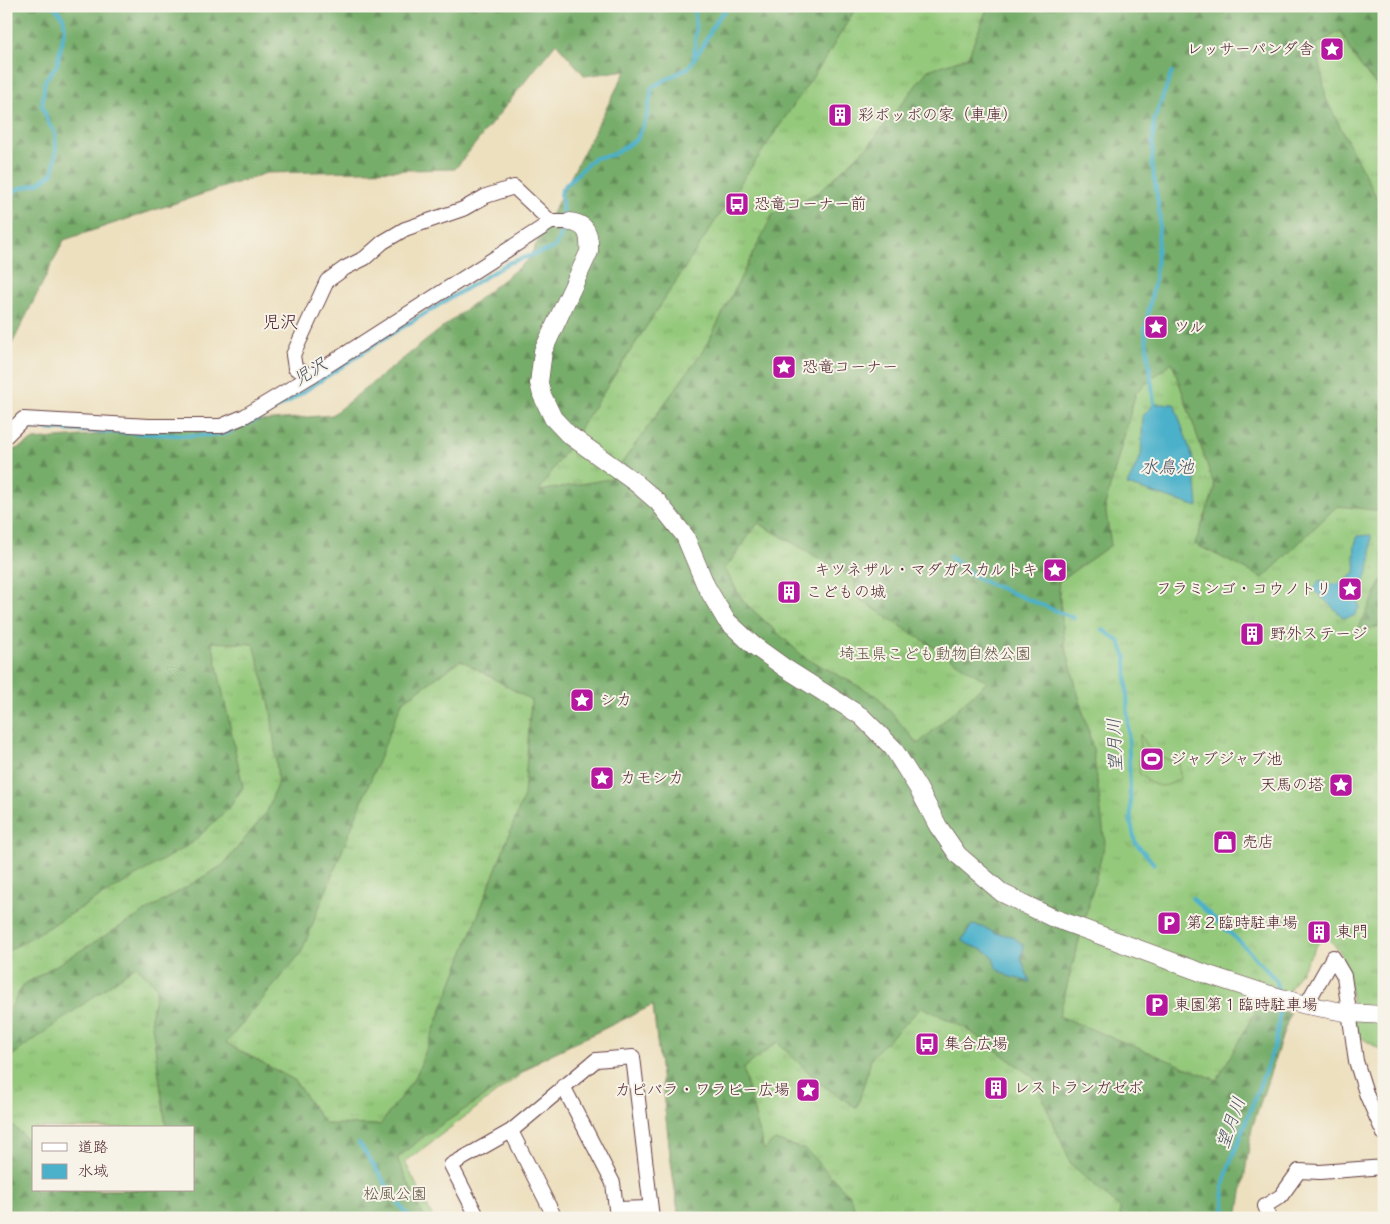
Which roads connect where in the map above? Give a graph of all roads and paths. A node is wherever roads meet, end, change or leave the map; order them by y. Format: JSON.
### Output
{"nodes":[{"id":1,"x":559,"y":222,"type":"junction"},
{"id":2,"x":311,"y":376,"type":"junction"},
{"id":3,"x":12,"y":431,"type":"edge"},
{"id":4,"x":1306,"y":1005,"type":"junction"},
{"id":5,"x":1348,"y":1013,"type":"junction"},
{"id":6,"x":1384,"y":1015,"type":"edge"},
{"id":7,"x":563,"y":1086,"type":"junction"},
{"id":8,"x":511,"y":1131,"type":"junction"},
{"id":9,"x":1384,"y":1134,"type":"edge"},
{"id":10,"x":1384,"y":1167,"type":"edge"},
{"id":11,"x":651,"y":1213,"type":"edge"},
{"id":12,"x":478,"y":1218,"type":"edge"},
{"id":13,"x":554,"y":1218,"type":"edge"},
{"id":14,"x":1270,"y":1218,"type":"edge"}],
"edges":[{"from":1,"to":2,"type":"street"},
{"from":1,"to":2,"type":"street"},
{"from":1,"to":4,"type":"street"},
{"from":2,"to":3,"type":"street"},
{"from":4,"to":5,"type":"street"},
{"from":4,"to":5,"type":"street"},
{"from":5,"to":6,"type":"street"},
{"from":5,"to":9,"type":"street"},
{"from":7,"to":8,"type":"street"},
{"from":7,"to":11,"type":"street"},
{"from":7,"to":11,"type":"street"},
{"from":8,"to":12,"type":"street"},
{"from":8,"to":13,"type":"street"},
{"from":10,"to":14,"type":"street"}]}
